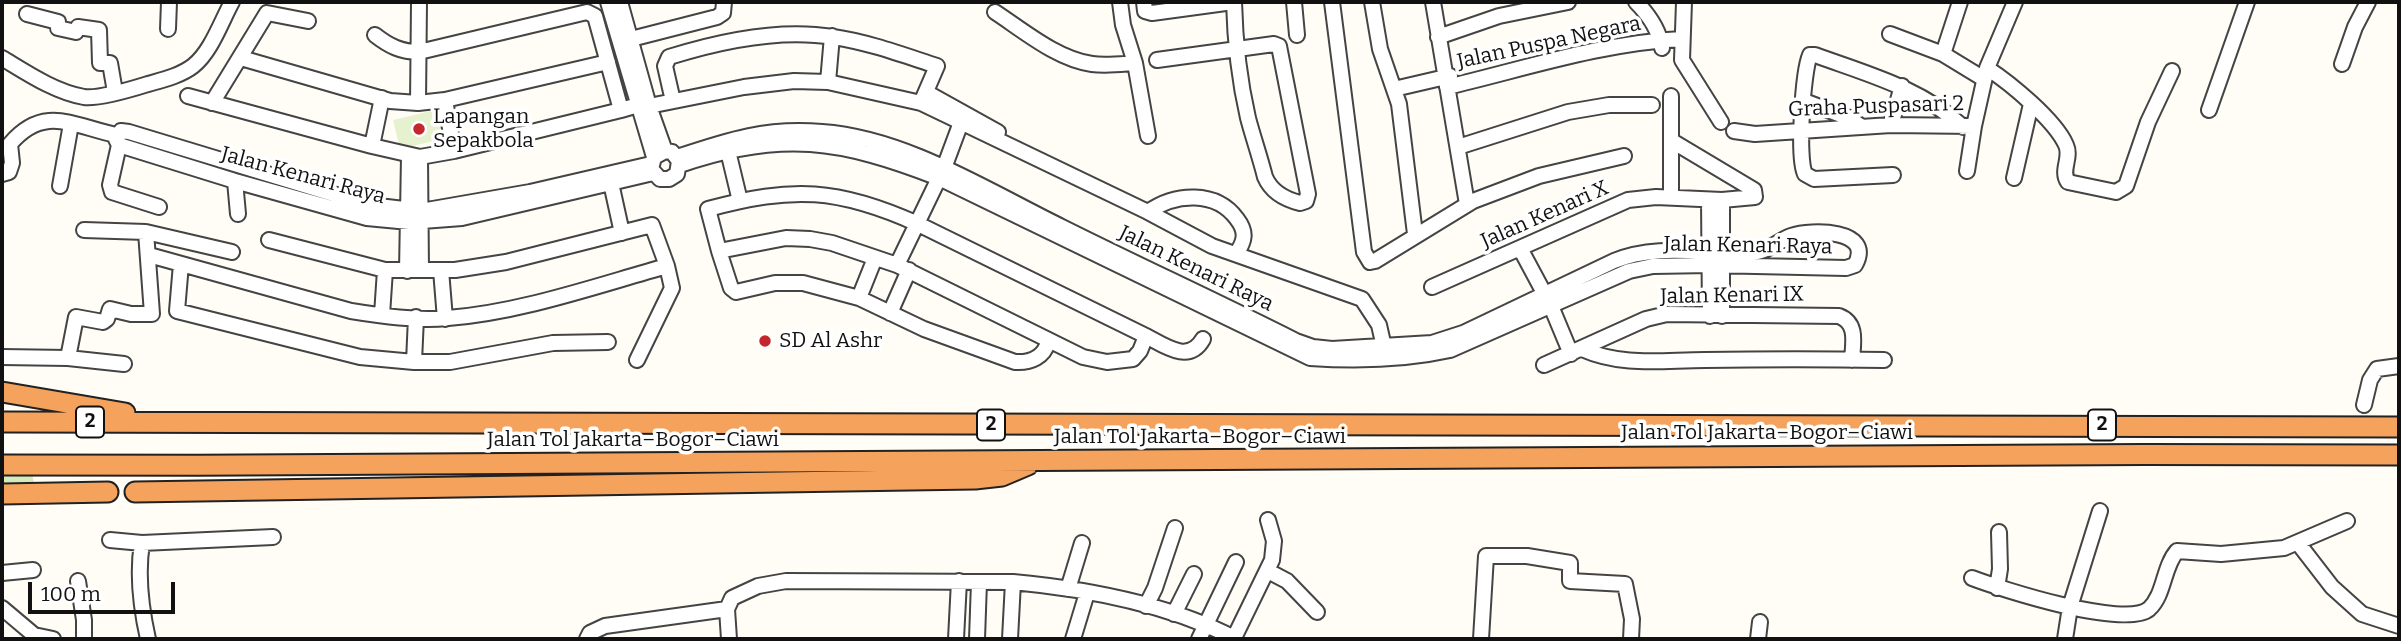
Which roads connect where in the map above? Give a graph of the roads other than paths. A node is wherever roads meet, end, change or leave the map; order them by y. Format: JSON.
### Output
{"nodes":[{"id":1,"x":169,"y":2,"type":"edge"},
{"id":2,"x":232,"y":2,"type":"edge"},
{"id":3,"x":419,"y":2,"type":"edge"},
{"id":4,"x":608,"y":2,"type":"edge"},
{"id":5,"x":620,"y":2,"type":"edge"},
{"id":6,"x":724,"y":2,"type":"edge"},
{"id":7,"x":1120,"y":2,"type":"edge"},
{"id":8,"x":1144,"y":2,"type":"edge"},
{"id":9,"x":1233,"y":2,"type":"edge"},
{"id":10,"x":1294,"y":2,"type":"edge"},
{"id":11,"x":1332,"y":2,"type":"edge"},
{"id":12,"x":1372,"y":2,"type":"edge"},
{"id":13,"x":1433,"y":2,"type":"edge"},
{"id":14,"x":1440,"y":2,"type":"edge"},
{"id":15,"x":1568,"y":2,"type":"edge"},
{"id":16,"x":1636,"y":2,"type":"edge"},
{"id":17,"x":1684,"y":2,"type":"edge"},
{"id":18,"x":1960,"y":2,"type":"edge"},
{"id":19,"x":2015,"y":2,"type":"edge"},
{"id":20,"x":2248,"y":2,"type":"edge"},
{"id":21,"x":2368,"y":2,"type":"edge"},
{"id":22,"x":995,"y":12,"type":"dead end"},
{"id":23,"x":27,"y":14,"type":"dead end"},
{"id":24,"x":308,"y":20,"type":"dead end"},
{"id":25,"x":168,"y":29,"type":"dead end"},
{"id":26,"x":1890,"y":34,"type":"dead end"},
{"id":27,"x":375,"y":35,"type":"dead end"},
{"id":28,"x":1297,"y":35,"type":"dead end"},
{"id":29,"x":832,"y":36,"type":"junction"},
{"id":30,"x":1441,"y":36,"type":"junction"},
{"id":31,"x":631,"y":39,"type":"junction"},
{"id":32,"x":1681,"y":44,"type":"junction"},
{"id":33,"x":1661,"y":45,"type":"junction"},
{"id":34,"x":1236,"y":49,"type":"junction"},
{"id":35,"x":419,"y":52,"type":"junction"},
{"id":36,"x":1943,"y":54,"type":"junction"},
{"id":37,"x":2,"y":58,"type":"edge"},
{"id":38,"x":241,"y":58,"type":"junction"},
{"id":39,"x":1157,"y":60,"type":"dead end"},
{"id":40,"x":608,"y":62,"type":"junction"},
{"id":41,"x":1135,"y":63,"type":"junction"},
{"id":42,"x":2342,"y":64,"type":"dead end"},
{"id":43,"x":2172,"y":71,"type":"dead end"},
{"id":44,"x":1986,"y":74,"type":"junction"},
{"id":45,"x":828,"y":82,"type":"junction"},
{"id":46,"x":1449,"y":86,"type":"junction"},
{"id":47,"x":1902,"y":86,"type":"junction"},
{"id":48,"x":1394,"y":89,"type":"junction"},
{"id":49,"x":115,"y":92,"type":"junction"},
{"id":50,"x":188,"y":96,"type":"dead end"},
{"id":51,"x":1671,"y":96,"type":"dead end"},
{"id":52,"x":382,"y":98,"type":"junction"},
{"id":53,"x":923,"y":98,"type":"junction"},
{"id":54,"x":444,"y":100,"type":"junction"},
{"id":55,"x":673,"y":101,"type":"junction"},
{"id":56,"x":1804,"y":102,"type":"junction"},
{"id":57,"x":212,"y":103,"type":"junction"},
{"id":58,"x":418,"y":103,"type":"junction"},
{"id":59,"x":2031,"y":104,"type":"junction"},
{"id":60,"x":1651,"y":105,"type":"dead end"},
{"id":61,"x":643,"y":106,"type":"junction"},
{"id":62,"x":621,"y":110,"type":"junction"},
{"id":63,"x":2209,"y":110,"type":"dead end"},
{"id":64,"x":962,"y":118,"type":"junction"},
{"id":65,"x":1721,"y":122,"type":"dead end"},
{"id":66,"x":71,"y":124,"type":"junction"},
{"id":67,"x":1891,"y":125,"type":"junction"},
{"id":68,"x":1862,"y":127,"type":"junction"},
{"id":69,"x":1968,"y":127,"type":"junction"},
{"id":70,"x":1734,"y":131,"type":"dead end"},
{"id":71,"x":1802,"y":131,"type":"junction"},
{"id":72,"x":1149,"y":136,"type":"dead end"},
{"id":73,"x":118,"y":140,"type":"junction"},
{"id":74,"x":1672,"y":141,"type":"junction"},
{"id":75,"x":6,"y":145,"type":"edge"},
{"id":76,"x":372,"y":146,"type":"junction"},
{"id":77,"x":1461,"y":147,"type":"junction"},
{"id":78,"x":454,"y":151,"type":"junction"},
{"id":79,"x":728,"y":151,"type":"junction"},
{"id":80,"x":414,"y":156,"type":"junction"},
{"id":81,"x":1624,"y":156,"type":"dead end"},
{"id":82,"x":663,"y":161,"type":"junction"},
{"id":83,"x":1967,"y":171,"type":"dead end"},
{"id":84,"x":942,"y":173,"type":"junction"},
{"id":85,"x":2,"y":174,"type":"edge"},
{"id":86,"x":1893,"y":175,"type":"dead end"},
{"id":87,"x":2014,"y":178,"type":"dead end"},
{"id":88,"x":235,"y":181,"type":"junction"},
{"id":89,"x":611,"y":183,"type":"junction"},
{"id":90,"x":60,"y":186,"type":"dead end"},
{"id":91,"x":1671,"y":197,"type":"junction"},
{"id":92,"x":1716,"y":200,"type":"junction"},
{"id":93,"x":740,"y":201,"type":"junction"},
{"id":94,"x":1470,"y":202,"type":"junction"},
{"id":95,"x":159,"y":207,"type":"dead end"},
{"id":96,"x":1148,"y":212,"type":"junction"},
{"id":97,"x":238,"y":214,"type":"dead end"},
{"id":98,"x":415,"y":217,"type":"junction"},
{"id":99,"x":918,"y":224,"type":"junction"},
{"id":100,"x":84,"y":230,"type":"dead end"},
{"id":101,"x":146,"y":232,"type":"junction"},
{"id":102,"x":622,"y":233,"type":"junction"},
{"id":103,"x":1415,"y":234,"type":"junction"},
{"id":104,"x":269,"y":240,"type":"dead end"},
{"id":105,"x":1521,"y":250,"type":"junction"},
{"id":106,"x":719,"y":251,"type":"junction"},
{"id":107,"x":232,"y":252,"type":"dead end"},
{"id":108,"x":1236,"y":254,"type":"junction"},
{"id":109,"x":149,"y":255,"type":"dead end"},
{"id":110,"x":875,"y":258,"type":"junction"},
{"id":111,"x":1716,"y":258,"type":"junction"},
{"id":112,"x":181,"y":264,"type":"junction"},
{"id":113,"x":667,"y":266,"type":"junction"},
{"id":114,"x":903,"y":268,"type":"junction"},
{"id":115,"x":385,"y":270,"type":"junction"},
{"id":116,"x":441,"y":270,"type":"junction"},
{"id":117,"x":414,"y":271,"type":"junction"},
{"id":118,"x":1432,"y":287,"type":"dead end"},
{"id":119,"x":859,"y":298,"type":"junction"},
{"id":120,"x":1547,"y":300,"type":"junction"},
{"id":121,"x":890,"y":313,"type":"junction"},
{"id":122,"x":382,"y":316,"type":"junction"},
{"id":123,"x":1716,"y":316,"type":"junction"},
{"id":124,"x":416,"y":317,"type":"junction"},
{"id":125,"x":445,"y":318,"type":"junction"},
{"id":126,"x":1146,"y":336,"type":"junction"},
{"id":127,"x":1203,"y":339,"type":"dead end"},
{"id":128,"x":608,"y":342,"type":"dead end"},
{"id":129,"x":1048,"y":342,"type":"junction"},
{"id":130,"x":1375,"y":351,"type":"junction"},
{"id":131,"x":1577,"y":352,"type":"junction"},
{"id":132,"x":2,"y":357,"type":"edge"},
{"id":133,"x":68,"y":358,"type":"junction"},
{"id":134,"x":637,"y":360,"type":"dead end"},
{"id":135,"x":1852,"y":360,"type":"junction"},
{"id":136,"x":1884,"y":360,"type":"dead end"},
{"id":137,"x":414,"y":362,"type":"junction"},
{"id":138,"x":124,"y":364,"type":"dead end"},
{"id":139,"x":1544,"y":365,"type":"dead end"},
{"id":140,"x":2399,"y":366,"type":"edge"},
{"id":141,"x":2,"y":391,"type":"edge"},
{"id":142,"x":2364,"y":405,"type":"dead end"},
{"id":143,"x":2,"y":422,"type":"edge"},
{"id":144,"x":178,"y":423,"type":"junction"},
{"id":145,"x":2399,"y":426,"type":"edge"},
{"id":146,"x":2399,"y":455,"type":"edge"},
{"id":147,"x":1035,"y":461,"type":"junction"},
{"id":148,"x":2,"y":464,"type":"edge"},
{"id":149,"x":108,"y":492,"type":"dead end"},
{"id":150,"x":135,"y":492,"type":"dead end"},
{"id":151,"x":2,"y":494,"type":"edge"},
{"id":152,"x":2100,"y":511,"type":"dead end"},
{"id":153,"x":1268,"y":520,"type":"dead end"},
{"id":154,"x":2347,"y":521,"type":"dead end"},
{"id":155,"x":1175,"y":528,"type":"dead end"},
{"id":156,"x":1999,"y":532,"type":"dead end"},
{"id":157,"x":273,"y":537,"type":"dead end"},
{"id":158,"x":110,"y":540,"type":"dead end"},
{"id":159,"x":142,"y":543,"type":"junction"},
{"id":160,"x":1082,"y":543,"type":"dead end"},
{"id":161,"x":2298,"y":543,"type":"junction"},
{"id":162,"x":1236,"y":562,"type":"dead end"},
{"id":163,"x":33,"y":570,"type":"dead end"},
{"id":164,"x":1268,"y":570,"type":"junction"},
{"id":165,"x":2,"y":573,"type":"edge"},
{"id":166,"x":1194,"y":574,"type":"dead end"},
{"id":167,"x":1972,"y":578,"type":"dead end"},
{"id":168,"x":78,"y":581,"type":"dead end"},
{"id":169,"x":959,"y":581,"type":"junction"},
{"id":170,"x":979,"y":582,"type":"junction"},
{"id":171,"x":1013,"y":582,"type":"junction"},
{"id":172,"x":1997,"y":588,"type":"junction"},
{"id":173,"x":1068,"y":589,"type":"junction"},
{"id":174,"x":1087,"y":593,"type":"junction"},
{"id":175,"x":1146,"y":606,"type":"junction"},
{"id":176,"x":2070,"y":607,"type":"junction"},
{"id":177,"x":2,"y":608,"type":"edge"},
{"id":178,"x":727,"y":609,"type":"junction"},
{"id":179,"x":1317,"y":612,"type":"dead end"},
{"id":180,"x":1174,"y":614,"type":"junction"},
{"id":181,"x":1760,"y":622,"type":"dead end"},
{"id":182,"x":1204,"y":624,"type":"junction"},
{"id":183,"x":2399,"y":626,"type":"edge"},
{"id":184,"x":1235,"y":638,"type":"edge"},
{"id":185,"x":53,"y":639,"type":"edge"},
{"id":186,"x":84,"y":639,"type":"edge"},
{"id":187,"x":148,"y":639,"type":"edge"},
{"id":188,"x":587,"y":639,"type":"edge"},
{"id":189,"x":729,"y":639,"type":"edge"},
{"id":190,"x":956,"y":639,"type":"edge"},
{"id":191,"x":977,"y":639,"type":"edge"},
{"id":192,"x":1010,"y":639,"type":"edge"},
{"id":193,"x":1073,"y":639,"type":"edge"},
{"id":194,"x":1199,"y":639,"type":"edge"},
{"id":195,"x":1481,"y":639,"type":"edge"},
{"id":196,"x":1631,"y":639,"type":"edge"},
{"id":197,"x":1758,"y":639,"type":"edge"},
{"id":198,"x":2065,"y":639,"type":"edge"}],
"edges":[{"from":1,"to":25,"type":"street"},
{"from":2,"to":49,"type":"street"},
{"from":3,"to":35,"type":"street"},
{"from":4,"to":61,"type":"street"},
{"from":5,"to":31,"type":"street"},
{"from":6,"to":31,"type":"street"},
{"from":7,"to":41,"type":"street"},
{"from":8,"to":9,"type":"street"},
{"from":9,"to":34,"type":"street"},
{"from":10,"to":28,"type":"street"},
{"from":11,"to":103,"type":"street"},
{"from":12,"to":48,"type":"street"},
{"from":13,"to":30,"type":"street"},
{"from":14,"to":30,"type":"street"},
{"from":15,"to":30,"type":"street"},
{"from":16,"to":33,"type":"street"},
{"from":17,"to":32,"type":"street"},
{"from":18,"to":36,"type":"street"},
{"from":19,"to":44,"type":"street","name":"Graha Puspasari 2"},
{"from":20,"to":63,"type":"street"},
{"from":21,"to":42,"type":"street"},
{"from":22,"to":41,"type":"street"},
{"from":23,"to":49,"type":"street"},
{"from":24,"to":38,"type":"street"},
{"from":26,"to":36,"type":"street"},
{"from":27,"to":35,"type":"street"},
{"from":29,"to":45,"type":"street"},
{"from":29,"to":53,"type":"street"},
{"from":29,"to":55,"type":"street"},
{"from":30,"to":46,"type":"street"},
{"from":31,"to":61,"type":"street"},
{"from":32,"to":33,"type":"street"},
{"from":32,"to":65,"type":"street"},
{"from":33,"to":46,"type":"street","name":"Jalan Puspa Negara"},
{"from":34,"to":34,"type":"street"},
{"from":34,"to":39,"type":"street"},
{"from":35,"to":40,"type":"street"},
{"from":35,"to":58,"type":"street"},
{"from":36,"to":44,"type":"street"},
{"from":37,"to":49,"type":"street"},
{"from":38,"to":52,"type":"street"},
{"from":38,"to":57,"type":"street"},
{"from":40,"to":54,"type":"street"},
{"from":40,"to":62,"type":"street"},
{"from":41,"to":72,"type":"street"},
{"from":43,"to":59,"type":"street"},
{"from":44,"to":59,"type":"street"},
{"from":44,"to":69,"type":"street","name":"Graha Puspasari 2"},
{"from":45,"to":53,"type":"street"},
{"from":45,"to":55,"type":"street"},
{"from":46,"to":48,"type":"street","name":"Jalan Puspa Negara"},
{"from":46,"to":77,"type":"street"},
{"from":47,"to":56,"type":"street"},
{"from":47,"to":67,"type":"street"},
{"from":47,"to":69,"type":"street"},
{"from":48,"to":103,"type":"street"},
{"from":50,"to":57,"type":"street"},
{"from":51,"to":74,"type":"street"},
{"from":52,"to":58,"type":"street"},
{"from":52,"to":76,"type":"street"},
{"from":53,"to":64,"type":"street"},
{"from":54,"to":58,"type":"street"},
{"from":54,"to":78,"type":"street"},
{"from":55,"to":61,"type":"street"},
{"from":56,"to":68,"type":"street"},
{"from":56,"to":71,"type":"street"},
{"from":57,"to":76,"type":"street"},
{"from":59,"to":87,"type":"street"},
{"from":60,"to":77,"type":"street"},
{"from":61,"to":62,"type":"street"},
{"from":61,"to":82,"type":"street"},
{"from":62,"to":78,"type":"street"},
{"from":64,"to":84,"type":"street"},
{"from":64,"to":96,"type":"street"},
{"from":66,"to":73,"type":"street","name":"Jalan Kenari Raya"},
{"from":66,"to":75,"type":"street","name":"Jalan Kenari Raya"},
{"from":66,"to":90,"type":"street"},
{"from":67,"to":68,"type":"street","name":"Graha Puspasari 2"},
{"from":67,"to":69,"type":"street","name":"Graha Puspasari 2"},
{"from":68,"to":71,"type":"street","name":"Graha Puspasari 2"},
{"from":69,"to":83,"type":"street"},
{"from":70,"to":71,"type":"street","name":"Graha Puspasari 2"},
{"from":71,"to":86,"type":"street"},
{"from":73,"to":88,"type":"street","name":"Jalan Kenari Raya"},
{"from":73,"to":95,"type":"street"},
{"from":73,"to":98,"type":"street","name":"Jalan Kenari Raya"},
{"from":74,"to":91,"type":"street"},
{"from":74,"to":92,"type":"street","name":"Jalan Kenari X"},
{"from":75,"to":85,"type":"street"},
{"from":76,"to":80,"type":"street"},
{"from":77,"to":94,"type":"street"},
{"from":78,"to":80,"type":"street"},
{"from":79,"to":82,"type":"street","name":"Jalan Kenari Raya"},
{"from":79,"to":84,"type":"street","name":"Jalan Kenari Raya"},
{"from":79,"to":93,"type":"street"},
{"from":80,"to":98,"type":"street"},
{"from":81,"to":94,"type":"street"},
{"from":82,"to":84,"type":"street","name":"Jalan Kenari Raya"},
{"from":82,"to":89,"type":"street","name":"Jalan Kenari Raya"},
{"from":82,"to":98,"type":"street","name":"Jalan Kenari Raya"},
{"from":84,"to":99,"type":"street"},
{"from":84,"to":130,"type":"street","name":"Jalan Kenari Raya"},
{"from":88,"to":97,"type":"street"},
{"from":88,"to":98,"type":"street","name":"Jalan Kenari Raya"},
{"from":89,"to":98,"type":"street","name":"Jalan Kenari Raya"},
{"from":89,"to":102,"type":"street"},
{"from":91,"to":92,"type":"street","name":"Jalan Kenari X"},
{"from":91,"to":105,"type":"street","name":"Jalan Kenari X"},
{"from":92,"to":111,"type":"street"},
{"from":93,"to":99,"type":"street"},
{"from":93,"to":106,"type":"street"},
{"from":94,"to":103,"type":"street"},
{"from":96,"to":108,"type":"street"},
{"from":96,"to":108,"type":"street"},
{"from":98,"to":117,"type":"street"},
{"from":99,"to":114,"type":"street"},
{"from":99,"to":126,"type":"street"},
{"from":100,"to":101,"type":"street"},
{"from":101,"to":107,"type":"street"},
{"from":101,"to":133,"type":"street"},
{"from":102,"to":113,"type":"street"},
{"from":102,"to":116,"type":"street"},
{"from":104,"to":115,"type":"street"},
{"from":105,"to":118,"type":"street","name":"Jalan Kenari X"},
{"from":105,"to":120,"type":"street"},
{"from":106,"to":110,"type":"street"},
{"from":106,"to":119,"type":"street"},
{"from":108,"to":130,"type":"street"},
{"from":109,"to":112,"type":"street"},
{"from":110,"to":114,"type":"street"},
{"from":110,"to":119,"type":"street"},
{"from":111,"to":111,"type":"street","name":"Jalan Kenari Raya"},
{"from":111,"to":120,"type":"street","name":"Jalan Kenari Raya"},
{"from":111,"to":123,"type":"street"},
{"from":112,"to":122,"type":"street"},
{"from":112,"to":137,"type":"street"},
{"from":113,"to":125,"type":"street"},
{"from":113,"to":134,"type":"street"},
{"from":114,"to":121,"type":"street"},
{"from":114,"to":129,"type":"street"},
{"from":115,"to":117,"type":"street"},
{"from":115,"to":122,"type":"street"},
{"from":116,"to":117,"type":"street"},
{"from":116,"to":125,"type":"street"},
{"from":119,"to":121,"type":"street"},
{"from":120,"to":130,"type":"street","name":"Jalan Kenari Raya"},
{"from":120,"to":131,"type":"street"},
{"from":121,"to":129,"type":"street"},
{"from":122,"to":124,"type":"street"},
{"from":123,"to":131,"type":"street","name":"Jalan Kenari IX"},
{"from":123,"to":135,"type":"street","name":"Jalan Kenari IX"},
{"from":124,"to":125,"type":"street"},
{"from":124,"to":137,"type":"street"},
{"from":126,"to":127,"type":"street"},
{"from":126,"to":129,"type":"street"},
{"from":128,"to":137,"type":"street"},
{"from":131,"to":135,"type":"street"},
{"from":131,"to":139,"type":"street","name":"Jalan Kenari IX"},
{"from":132,"to":133,"type":"street"},
{"from":133,"to":138,"type":"street"},
{"from":135,"to":136,"type":"street"},
{"from":140,"to":142,"type":"street"},
{"from":141,"to":144,"type":"highway"},
{"from":143,"to":144,"type":"highway","name":"Jalan Tol Jakarta–Bogor–Ciawi","number":"2"},
{"from":144,"to":145,"type":"highway","name":"Jalan Tol Jakarta–Bogor–Ciawi","number":"2"},
{"from":146,"to":147,"type":"highway","name":"Jalan Tol Jakarta–Bogor–Ciawi","number":"2"},
{"from":147,"to":148,"type":"highway","name":"Jalan Tol Jakarta–Bogor–Ciawi","number":"2"},
{"from":147,"to":150,"type":"highway"},
{"from":149,"to":151,"type":"highway"},
{"from":152,"to":176,"type":"street"},
{"from":153,"to":164,"type":"street"},
{"from":154,"to":161,"type":"street"},
{"from":155,"to":175,"type":"street"},
{"from":156,"to":172,"type":"street"},
{"from":157,"to":159,"type":"street"},
{"from":158,"to":159,"type":"street"},
{"from":159,"to":187,"type":"street"},
{"from":160,"to":173,"type":"street"},
{"from":161,"to":176,"type":"street"},
{"from":161,"to":183,"type":"street"},
{"from":162,"to":182,"type":"street"},
{"from":163,"to":165,"type":"street"},
{"from":164,"to":179,"type":"street"},
{"from":164,"to":184,"type":"street"},
{"from":166,"to":180,"type":"street"},
{"from":167,"to":172,"type":"street"},
{"from":168,"to":186,"type":"street"},
{"from":169,"to":170,"type":"street"},
{"from":169,"to":178,"type":"street"},
{"from":169,"to":190,"type":"street"},
{"from":170,"to":171,"type":"street"},
{"from":170,"to":191,"type":"street"},
{"from":171,"to":173,"type":"street"},
{"from":171,"to":192,"type":"street"},
{"from":172,"to":176,"type":"street"},
{"from":173,"to":174,"type":"street"},
{"from":174,"to":175,"type":"street"},
{"from":174,"to":193,"type":"street"},
{"from":175,"to":180,"type":"street"},
{"from":176,"to":198,"type":"street"},
{"from":177,"to":185,"type":"street"},
{"from":178,"to":188,"type":"street"},
{"from":178,"to":189,"type":"street"},
{"from":180,"to":182,"type":"street"},
{"from":181,"to":197,"type":"street"},
{"from":182,"to":184,"type":"street"},
{"from":182,"to":194,"type":"street"},
{"from":195,"to":196,"type":"street"}]}
